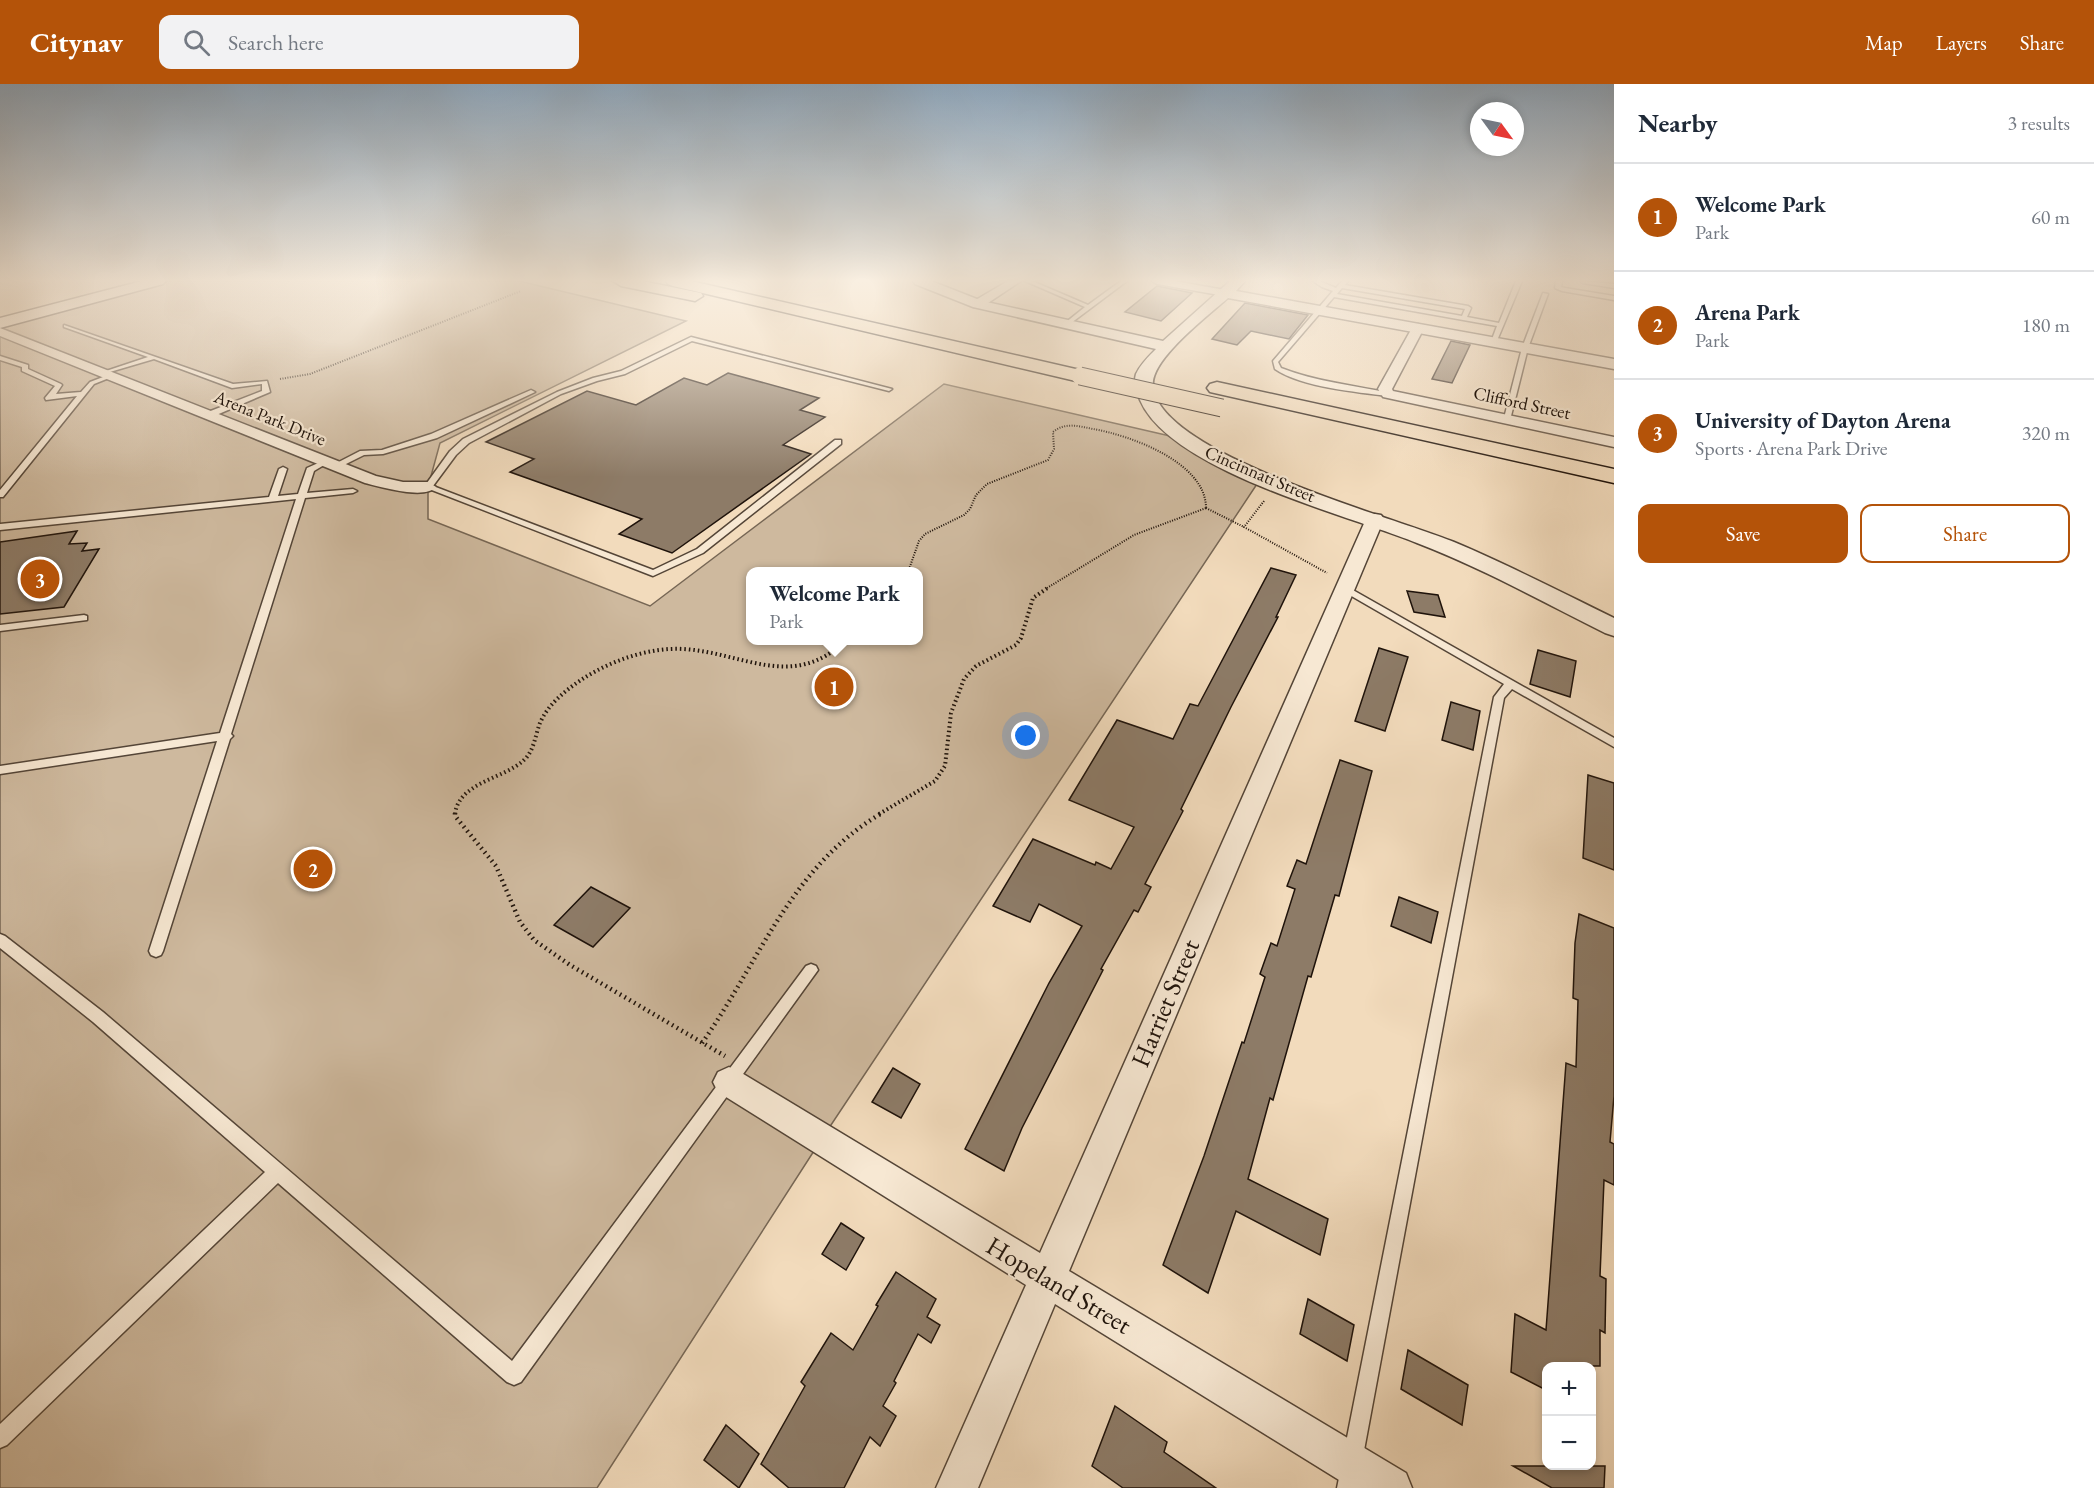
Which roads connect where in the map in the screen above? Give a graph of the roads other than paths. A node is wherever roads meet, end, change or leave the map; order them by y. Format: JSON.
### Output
{"nodes":[{"id":1,"x":36,"y":347,"type":"edge"},
{"id":2,"x":124,"y":347,"type":"edge"},
{"id":3,"x":676,"y":347,"type":"edge"},
{"id":4,"x":721,"y":347,"type":"edge"},
{"id":5,"x":991,"y":347,"type":"edge"},
{"id":6,"x":1000,"y":347,"type":"edge"},
{"id":7,"x":1168,"y":347,"type":"edge"},
{"id":8,"x":1289,"y":347,"type":"edge"},
{"id":9,"x":1408,"y":347,"type":"edge"},
{"id":10,"x":1517,"y":347,"type":"edge"},
{"id":11,"x":1525,"y":348,"type":"junction"},
{"id":12,"x":154,"y":357,"type":"junction"},
{"id":13,"x":0,"y":358,"type":"edge"},
{"id":14,"x":1614,"y":364,"type":"edge"},
{"id":15,"x":1080,"y":367,"type":"junction"},
{"id":16,"x":108,"y":375,"type":"junction"},
{"id":17,"x":888,"y":389,"type":"dead end"},
{"id":18,"x":531,"y":392,"type":"dead end"},
{"id":19,"x":82,"y":394,"type":"junction"},
{"id":20,"x":1388,"y":394,"type":"junction"},
{"id":21,"x":1219,"y":398,"type":"junction"},
{"id":22,"x":211,"y":414,"type":"junction"},
{"id":23,"x":1506,"y":420,"type":"junction"},
{"id":24,"x":838,"y":442,"type":"dead end"},
{"id":25,"x":1614,"y":442,"type":"edge"},
{"id":26,"x":330,"y":464,"type":"junction"},
{"id":27,"x":283,"y":469,"type":"dead end"},
{"id":28,"x":1510,"y":474,"type":"dead end"},
{"id":29,"x":1614,"y":476,"type":"edge"},
{"id":30,"x":428,"y":488,"type":"junction"},
{"id":31,"x":353,"y":491,"type":"dead end"},
{"id":32,"x":0,"y":495,"type":"edge"},
{"id":33,"x":301,"y":495,"type":"junction"},
{"id":34,"x":273,"y":498,"type":"junction"},
{"id":35,"x":1375,"y":519,"type":"junction"},
{"id":36,"x":0,"y":527,"type":"edge"},
{"id":37,"x":1344,"y":588,"type":"junction"},
{"id":38,"x":1585,"y":614,"type":"junction"},
{"id":39,"x":84,"y":618,"type":"dead end"},
{"id":40,"x":1614,"y":621,"type":"edge"},
{"id":41,"x":0,"y":628,"type":"edge"},
{"id":42,"x":1614,"y":628,"type":"edge"},
{"id":43,"x":1510,"y":684,"type":"junction"},
{"id":44,"x":227,"y":736,"type":"junction"},
{"id":45,"x":1614,"y":743,"type":"edge"},
{"id":46,"x":0,"y":770,"type":"edge"},
{"id":47,"x":0,"y":940,"type":"edge"},
{"id":48,"x":156,"y":951,"type":"dead end"},
{"id":49,"x":811,"y":970,"type":"dead end"},
{"id":50,"x":735,"y":1073,"type":"junction"},
{"id":51,"x":278,"y":1172,"type":"junction"},
{"id":52,"x":1047,"y":1278,"type":"junction"},
{"id":53,"x":0,"y":1438,"type":"edge"},
{"id":54,"x":1349,"y":1476,"type":"edge"},
{"id":55,"x":957,"y":1488,"type":"edge"},
{"id":56,"x":1390,"y":1488,"type":"edge"}],
"edges":[{"from":1,"to":16,"type":"street","name":"Arena Park Drive"},
{"from":2,"to":12,"type":"lane"},
{"from":3,"to":30,"type":"lane"},
{"from":4,"to":17,"type":"lane"},
{"from":5,"to":15,"type":"highway"},
{"from":6,"to":15,"type":"highway"},
{"from":7,"to":35,"type":"street","name":"Cincinnati Street"},
{"from":8,"to":20,"type":"lane"},
{"from":9,"to":20,"type":"street"},
{"from":10,"to":11,"type":"street"},
{"from":11,"to":14,"type":"street"},
{"from":11,"to":23,"type":"lane"},
{"from":12,"to":16,"type":"lane"},
{"from":12,"to":22,"type":"lane"},
{"from":13,"to":19,"type":"lane"},
{"from":15,"to":21,"type":"highway","bridge":true},
{"from":16,"to":19,"type":"lane"},
{"from":16,"to":22,"type":"street","name":"Arena Park Drive"},
{"from":18,"to":26,"type":"lane"},
{"from":19,"to":32,"type":"lane"},
{"from":20,"to":23,"type":"street","name":"Clifford Street"},
{"from":21,"to":28,"type":"highway"},
{"from":21,"to":29,"type":"highway"},
{"from":22,"to":26,"type":"street","name":"Arena Park Drive"},
{"from":23,"to":25,"type":"street","name":"Clifford Street"},
{"from":24,"to":30,"type":"lane"},
{"from":26,"to":30,"type":"street","name":"Arena Park Drive"},
{"from":26,"to":33,"type":"lane"},
{"from":27,"to":34,"type":"lane"},
{"from":31,"to":33,"type":"lane"},
{"from":33,"to":34,"type":"lane"},
{"from":33,"to":44,"type":"lane"},
{"from":34,"to":36,"type":"lane"},
{"from":35,"to":37,"type":"street","name":"Harriet Street"},
{"from":35,"to":38,"type":"street","name":"Cincinnati Street"},
{"from":37,"to":43,"type":"lane"},
{"from":37,"to":52,"type":"street","name":"Harriet Street"},
{"from":38,"to":40,"type":"lane"},
{"from":38,"to":42,"type":"street","name":"Cincinnati Street"},
{"from":39,"to":41,"type":"lane"},
{"from":43,"to":45,"type":"lane"},
{"from":43,"to":54,"type":"lane"},
{"from":44,"to":46,"type":"lane"},
{"from":44,"to":48,"type":"lane"},
{"from":47,"to":51,"type":"lane"},
{"from":49,"to":50,"type":"lane"},
{"from":50,"to":51,"type":"lane"},
{"from":50,"to":52,"type":"street","name":"Hopeland Street"},
{"from":51,"to":53,"type":"lane"},
{"from":52,"to":54,"type":"street","name":"Hopeland Street"},
{"from":52,"to":55,"type":"street","name":"Harriet Street"},
{"from":54,"to":56,"type":"street","name":"Hopeland Street"}]}
